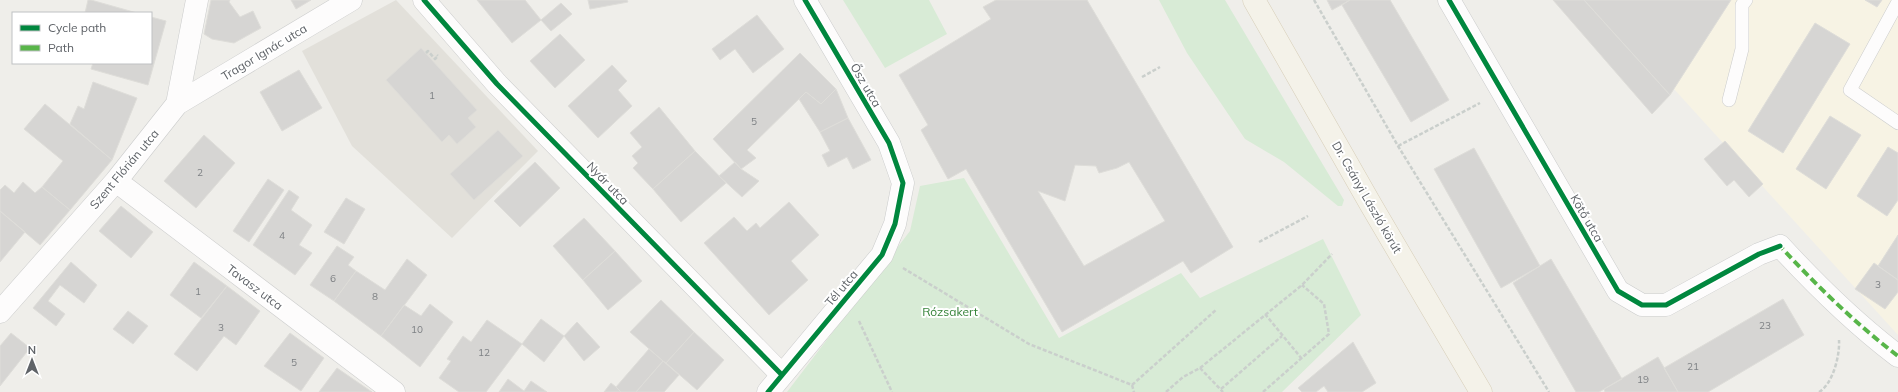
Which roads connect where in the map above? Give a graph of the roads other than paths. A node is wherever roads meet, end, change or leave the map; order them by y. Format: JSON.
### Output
{"nodes":[{"id":1,"x":197,"y":0,"type":"edge"},
{"id":2,"x":351,"y":0,"type":"edge"},
{"id":3,"x":424,"y":0,"type":"edge"},
{"id":4,"x":805,"y":0,"type":"edge"},
{"id":5,"x":1254,"y":0,"type":"edge"},
{"id":6,"x":1448,"y":0,"type":"edge"},
{"id":7,"x":1746,"y":0,"type":"edge"},
{"id":8,"x":1898,"y":2,"type":"edge"},
{"id":9,"x":1729,"y":100,"type":"dead end"},
{"id":10,"x":177,"y":104,"type":"junction"},
{"id":11,"x":1898,"y":123,"type":"edge"},
{"id":12,"x":116,"y":181,"type":"junction"},
{"id":13,"x":903,"y":183,"type":"joint"},
{"id":14,"x":0,"y":312,"type":"edge"},
{"id":15,"x":1898,"y":356,"type":"edge"},
{"id":16,"x":782,"y":375,"type":"junction"},
{"id":17,"x":394,"y":392,"type":"edge"},
{"id":18,"x":768,"y":392,"type":"edge"},
{"id":19,"x":1481,"y":392,"type":"edge"}],
"edges":[{"from":1,"to":10,"type":"street","name":"Szent Flórián utca"},
{"from":2,"to":10,"type":"street","name":"Tragor Ignác utca"},
{"from":3,"to":16,"type":"street","name":"Nyár utca"},
{"from":4,"to":13,"type":"street","name":"Ősz utca"},
{"from":5,"to":19,"type":"main road","name":"Dr. Csányi László körút"},
{"from":6,"to":15,"type":"street","name":"Kötő utca"},
{"from":7,"to":9,"type":"lane"},
{"from":8,"to":11,"type":"lane"},
{"from":10,"to":12,"type":"street","name":"Szent Flórián utca"},
{"from":12,"to":14,"type":"street","name":"Szent Flórián utca"},
{"from":12,"to":17,"type":"street","name":"Tavasz utca"},
{"from":13,"to":16,"type":"street","name":"Tél utca"},
{"from":16,"to":18,"type":"street","name":"Tél utca"}]}
